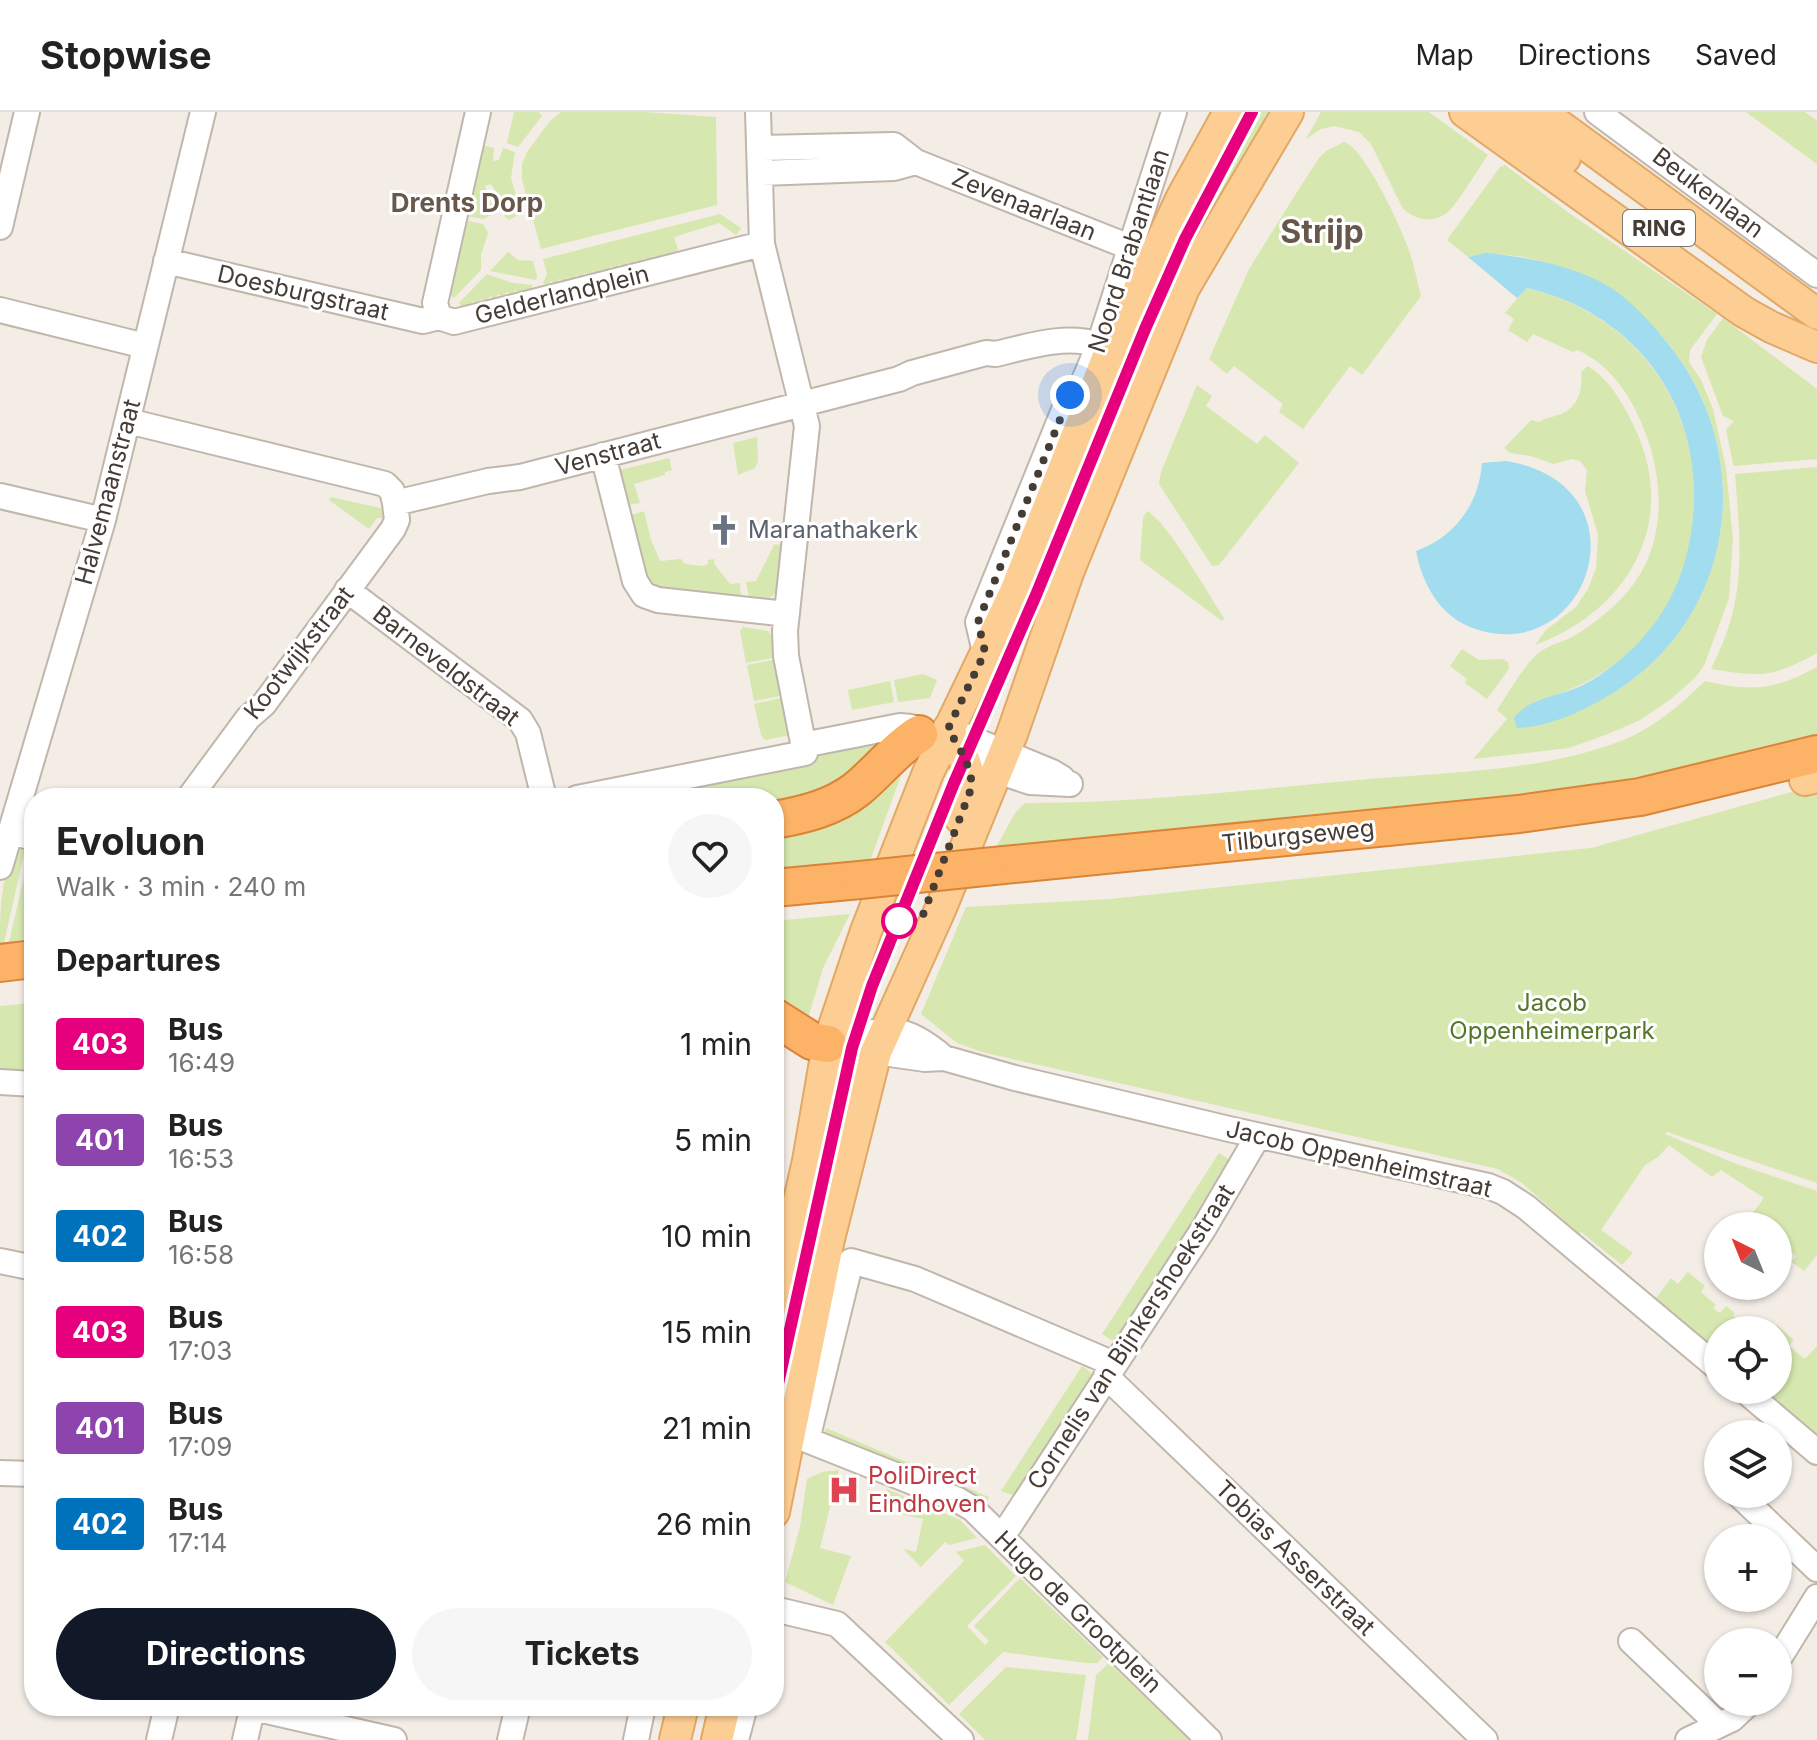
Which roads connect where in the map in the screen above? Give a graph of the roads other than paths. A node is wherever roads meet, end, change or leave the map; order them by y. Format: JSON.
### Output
{"nodes":[{"id":1,"x":27,"y":112,"type":"edge"},
{"id":2,"x":203,"y":112,"type":"edge"},
{"id":3,"x":478,"y":112,"type":"edge"},
{"id":4,"x":758,"y":112,"type":"edge"},
{"id":5,"x":1174,"y":112,"type":"edge"},
{"id":6,"x":1229,"y":112,"type":"edge"},
{"id":7,"x":1288,"y":112,"type":"edge"},
{"id":8,"x":1465,"y":112,"type":"edge"},
{"id":9,"x":1503,"y":112,"type":"edge"},
{"id":10,"x":1541,"y":112,"type":"edge"},
{"id":11,"x":1571,"y":112,"type":"edge"},
{"id":12,"x":1597,"y":112,"type":"edge"},
{"id":13,"x":10,"y":141,"type":"edge"},
{"id":14,"x":760,"y":148,"type":"junction"},
{"id":15,"x":916,"y":162,"type":"junction"},
{"id":16,"x":761,"y":173,"type":"junction"},
{"id":17,"x":0,"y":227,"type":"edge"},
{"id":18,"x":762,"y":244,"type":"junction"},
{"id":19,"x":1132,"y":248,"type":"junction"},
{"id":20,"x":166,"y":261,"type":"junction"},
{"id":21,"x":1817,"y":275,"type":"edge"},
{"id":22,"x":1817,"y":306,"type":"edge"},
{"id":23,"x":0,"y":310,"type":"edge"},
{"id":24,"x":1817,"y":314,"type":"edge"},
{"id":25,"x":439,"y":317,"type":"junction"},
{"id":26,"x":1099,"y":345,"type":"junction"},
{"id":27,"x":1817,"y":345,"type":"edge"},
{"id":28,"x":145,"y":346,"type":"junction"},
{"id":29,"x":802,"y":404,"type":"junction"},
{"id":30,"x":128,"y":421,"type":"junction"},
{"id":31,"x":603,"y":455,"type":"junction"},
{"id":32,"x":0,"y":496,"type":"edge"},
{"id":33,"x":395,"y":503,"type":"junction"},
{"id":34,"x":103,"y":520,"type":"junction"},
{"id":35,"x":347,"y":590,"type":"junction"},
{"id":36,"x":787,"y":614,"type":"junction"},
{"id":37,"x":985,"y":652,"type":"junction"},
{"id":38,"x":943,"y":743,"type":"junction"},
{"id":39,"x":804,"y":749,"type":"junction"},
{"id":40,"x":1000,"y":762,"type":"junction"},
{"id":41,"x":1813,"y":770,"type":"edge"},
{"id":42,"x":196,"y":788,"type":"edge"},
{"id":43,"x":542,"y":788,"type":"edge"},
{"id":44,"x":623,"y":788,"type":"edge"},
{"id":45,"x":784,"y":817,"type":"edge"},
{"id":46,"x":10,"y":832,"type":"junction"},
{"id":47,"x":24,"y":836,"type":"edge"},
{"id":48,"x":0,"y":867,"type":"edge"},
{"id":49,"x":784,"y":888,"type":"edge"},
{"id":50,"x":855,"y":892,"type":"junction"},
{"id":51,"x":784,"y":909,"type":"edge"},
{"id":52,"x":919,"y":960,"type":"junction"},
{"id":53,"x":784,"y":1023,"type":"edge"},
{"id":54,"x":881,"y":1040,"type":"junction"},
{"id":55,"x":828,"y":1044,"type":"junction"},
{"id":56,"x":0,"y":1082,"type":"edge"},
{"id":57,"x":24,"y":1083,"type":"edge"},
{"id":58,"x":1258,"y":1136,"type":"junction"},
{"id":59,"x":0,"y":1261,"type":"edge"},
{"id":60,"x":24,"y":1266,"type":"edge"},
{"id":61,"x":784,"y":1269,"type":"edge"},
{"id":62,"x":1704,"y":1356,"type":"edge"},
{"id":63,"x":1110,"y":1370,"type":"junction"},
{"id":64,"x":1755,"y":1404,"type":"edge"},
{"id":65,"x":1767,"y":1420,"type":"edge"},
{"id":66,"x":1792,"y":1438,"type":"edge"},
{"id":67,"x":790,"y":1440,"type":"edge"},
{"id":68,"x":1817,"y":1452,"type":"edge"},
{"id":69,"x":784,"y":1467,"type":"edge"},
{"id":70,"x":0,"y":1473,"type":"edge"},
{"id":71,"x":24,"y":1474,"type":"edge"},
{"id":72,"x":1753,"y":1508,"type":"edge"},
{"id":73,"x":1002,"y":1537,"type":"junction"},
{"id":74,"x":1817,"y":1569,"type":"edge"},
{"id":75,"x":1817,"y":1597,"type":"edge"},
{"id":76,"x":784,"y":1611,"type":"edge"},
{"id":77,"x":1792,"y":1637,"type":"edge"},
{"id":78,"x":1631,"y":1641,"type":"dead end"},
{"id":79,"x":165,"y":1716,"type":"edge"},
{"id":80,"x":251,"y":1716,"type":"edge"},
{"id":81,"x":291,"y":1716,"type":"edge"},
{"id":82,"x":516,"y":1716,"type":"edge"},
{"id":83,"x":641,"y":1716,"type":"edge"},
{"id":84,"x":681,"y":1716,"type":"edge"},
{"id":85,"x":723,"y":1716,"type":"edge"},
{"id":86,"x":742,"y":1716,"type":"edge"},
{"id":87,"x":1735,"y":1716,"type":"edge"},
{"id":88,"x":1719,"y":1725,"type":"junction"},
{"id":89,"x":159,"y":1740,"type":"edge"},
{"id":90,"x":245,"y":1740,"type":"edge"},
{"id":91,"x":394,"y":1740,"type":"edge"},
{"id":92,"x":510,"y":1740,"type":"edge"},
{"id":93,"x":636,"y":1740,"type":"edge"},
{"id":94,"x":675,"y":1740,"type":"edge"},
{"id":95,"x":717,"y":1740,"type":"edge"},
{"id":96,"x":736,"y":1740,"type":"edge"},
{"id":97,"x":961,"y":1740,"type":"edge"},
{"id":98,"x":1209,"y":1740,"type":"edge"},
{"id":99,"x":1485,"y":1740,"type":"edge"},
{"id":100,"x":1688,"y":1740,"type":"edge"}],
"edges":[{"from":1,"to":13,"type":"street"},
{"from":2,"to":20,"type":"street","name":"Halvemaanstraat"},
{"from":3,"to":25,"type":"street","name":"Gelderlandplein"},
{"from":4,"to":14,"type":"street"},
{"from":5,"to":19,"type":"street","name":"Noord Brabantlaan"},
{"from":6,"to":37,"type":"main road","name":"Noord Brabantlaan"},
{"from":7,"to":40,"type":"main road"},
{"from":8,"to":27,"type":"main road"},
{"from":9,"to":27,"type":"main road","number":"RING"},
{"from":10,"to":24,"type":"main road","name":"Beukenlaan","number":"RING"},
{"from":11,"to":22,"type":"main road"},
{"from":12,"to":21,"type":"street","name":"Beukenlaan"},
{"from":13,"to":17,"type":"street"},
{"from":14,"to":15,"type":"street","name":"Zevenaarlaan"},
{"from":14,"to":16,"type":"street"},
{"from":15,"to":16,"type":"street"},
{"from":15,"to":19,"type":"street","name":"Zevenaarlaan"},
{"from":16,"to":18,"type":"street"},
{"from":18,"to":25,"type":"street","name":"Gelderlandplein"},
{"from":18,"to":29,"type":"street"},
{"from":19,"to":26,"type":"street","name":"Noord Brabantlaan"},
{"from":20,"to":25,"type":"street","name":"Doesburgstraat"},
{"from":20,"to":28,"type":"street","name":"Halvemaanstraat"},
{"from":23,"to":28,"type":"street"},
{"from":26,"to":29,"type":"street","name":"Venstraat"},
{"from":26,"to":37,"type":"street","name":"Noord Brabantlaan"},
{"from":28,"to":30,"type":"street","name":"Halvemaanstraat"},
{"from":29,"to":31,"type":"street","name":"Venstraat"},
{"from":29,"to":36,"type":"street"},
{"from":30,"to":33,"type":"street"},
{"from":30,"to":34,"type":"street","name":"Halvemaanstraat"},
{"from":31,"to":33,"type":"street","name":"Venstraat"},
{"from":31,"to":36,"type":"street"},
{"from":32,"to":34,"type":"street"},
{"from":33,"to":35,"type":"street","name":"Kootwijkstraat"},
{"from":34,"to":46,"type":"street","name":"Halvemaanstraat"},
{"from":35,"to":42,"type":"street","name":"Kootwijkstraat"},
{"from":35,"to":43,"type":"street","name":"Barneveldstraat"},
{"from":36,"to":39,"type":"street"},
{"from":37,"to":38,"type":"main road","name":"Noord Brabantlaan"},
{"from":38,"to":39,"type":"street"},
{"from":38,"to":40,"type":"street"},
{"from":38,"to":40,"type":"street"},
{"from":38,"to":45,"type":"highway"},
{"from":38,"to":52,"type":"main road"},
{"from":38,"to":55,"type":"main road","name":"Noord Brabantlaan"},
{"from":39,"to":44,"type":"street"},
{"from":40,"to":52,"type":"main road"},
{"from":41,"to":50,"type":"highway","name":"Tilburgseweg","bridge":true},
{"from":46,"to":47,"type":"street"},
{"from":46,"to":48,"type":"street","name":"Halvemaanstraat"},
{"from":49,"to":50,"type":"highway","name":"Tilburgseweg"},
{"from":50,"to":51,"type":"highway","name":"Tilburgseweg"},
{"from":52,"to":54,"type":"main road"},
{"from":53,"to":55,"type":"highway"},
{"from":54,"to":55,"type":"main road"},
{"from":54,"to":58,"type":"street","name":"Jacob Oppenheimstraat"},
{"from":54,"to":67,"type":"main road"},
{"from":55,"to":61,"type":"main road","name":"Noord Brabantlaan"},
{"from":56,"to":57,"type":"street"},
{"from":58,"to":62,"type":"street","name":"Jacob Oppenheimstraat"},
{"from":58,"to":63,"type":"street","name":"Cornelis van Bijnkershoekstraat"},
{"from":59,"to":60,"type":"street"},
{"from":63,"to":67,"type":"street"},
{"from":63,"to":73,"type":"street","name":"Cornelis van Bijnkershoekstraat"},
{"from":63,"to":99,"type":"street","name":"Tobias Asserstraat"},
{"from":64,"to":65,"type":"street"},
{"from":66,"to":68,"type":"street"},
{"from":67,"to":69,"type":"main road"},
{"from":67,"to":73,"type":"street","name":"Hugo de Grootplein"},
{"from":70,"to":71,"type":"street"},
{"from":72,"to":74,"type":"street"},
{"from":73,"to":98,"type":"street","name":"Hugo de Grootplein"},
{"from":75,"to":77,"type":"street"},
{"from":76,"to":97,"type":"street"},
{"from":78,"to":88,"type":"street"},
{"from":79,"to":89,"type":"street"},
{"from":80,"to":90,"type":"street"},
{"from":81,"to":91,"type":"street"},
{"from":82,"to":92,"type":"street"},
{"from":83,"to":93,"type":"street"},
{"from":84,"to":94,"type":"main road"},
{"from":85,"to":95,"type":"main road"},
{"from":86,"to":96,"type":"street"},
{"from":87,"to":88,"type":"street"},
{"from":88,"to":100,"type":"street"}]}
